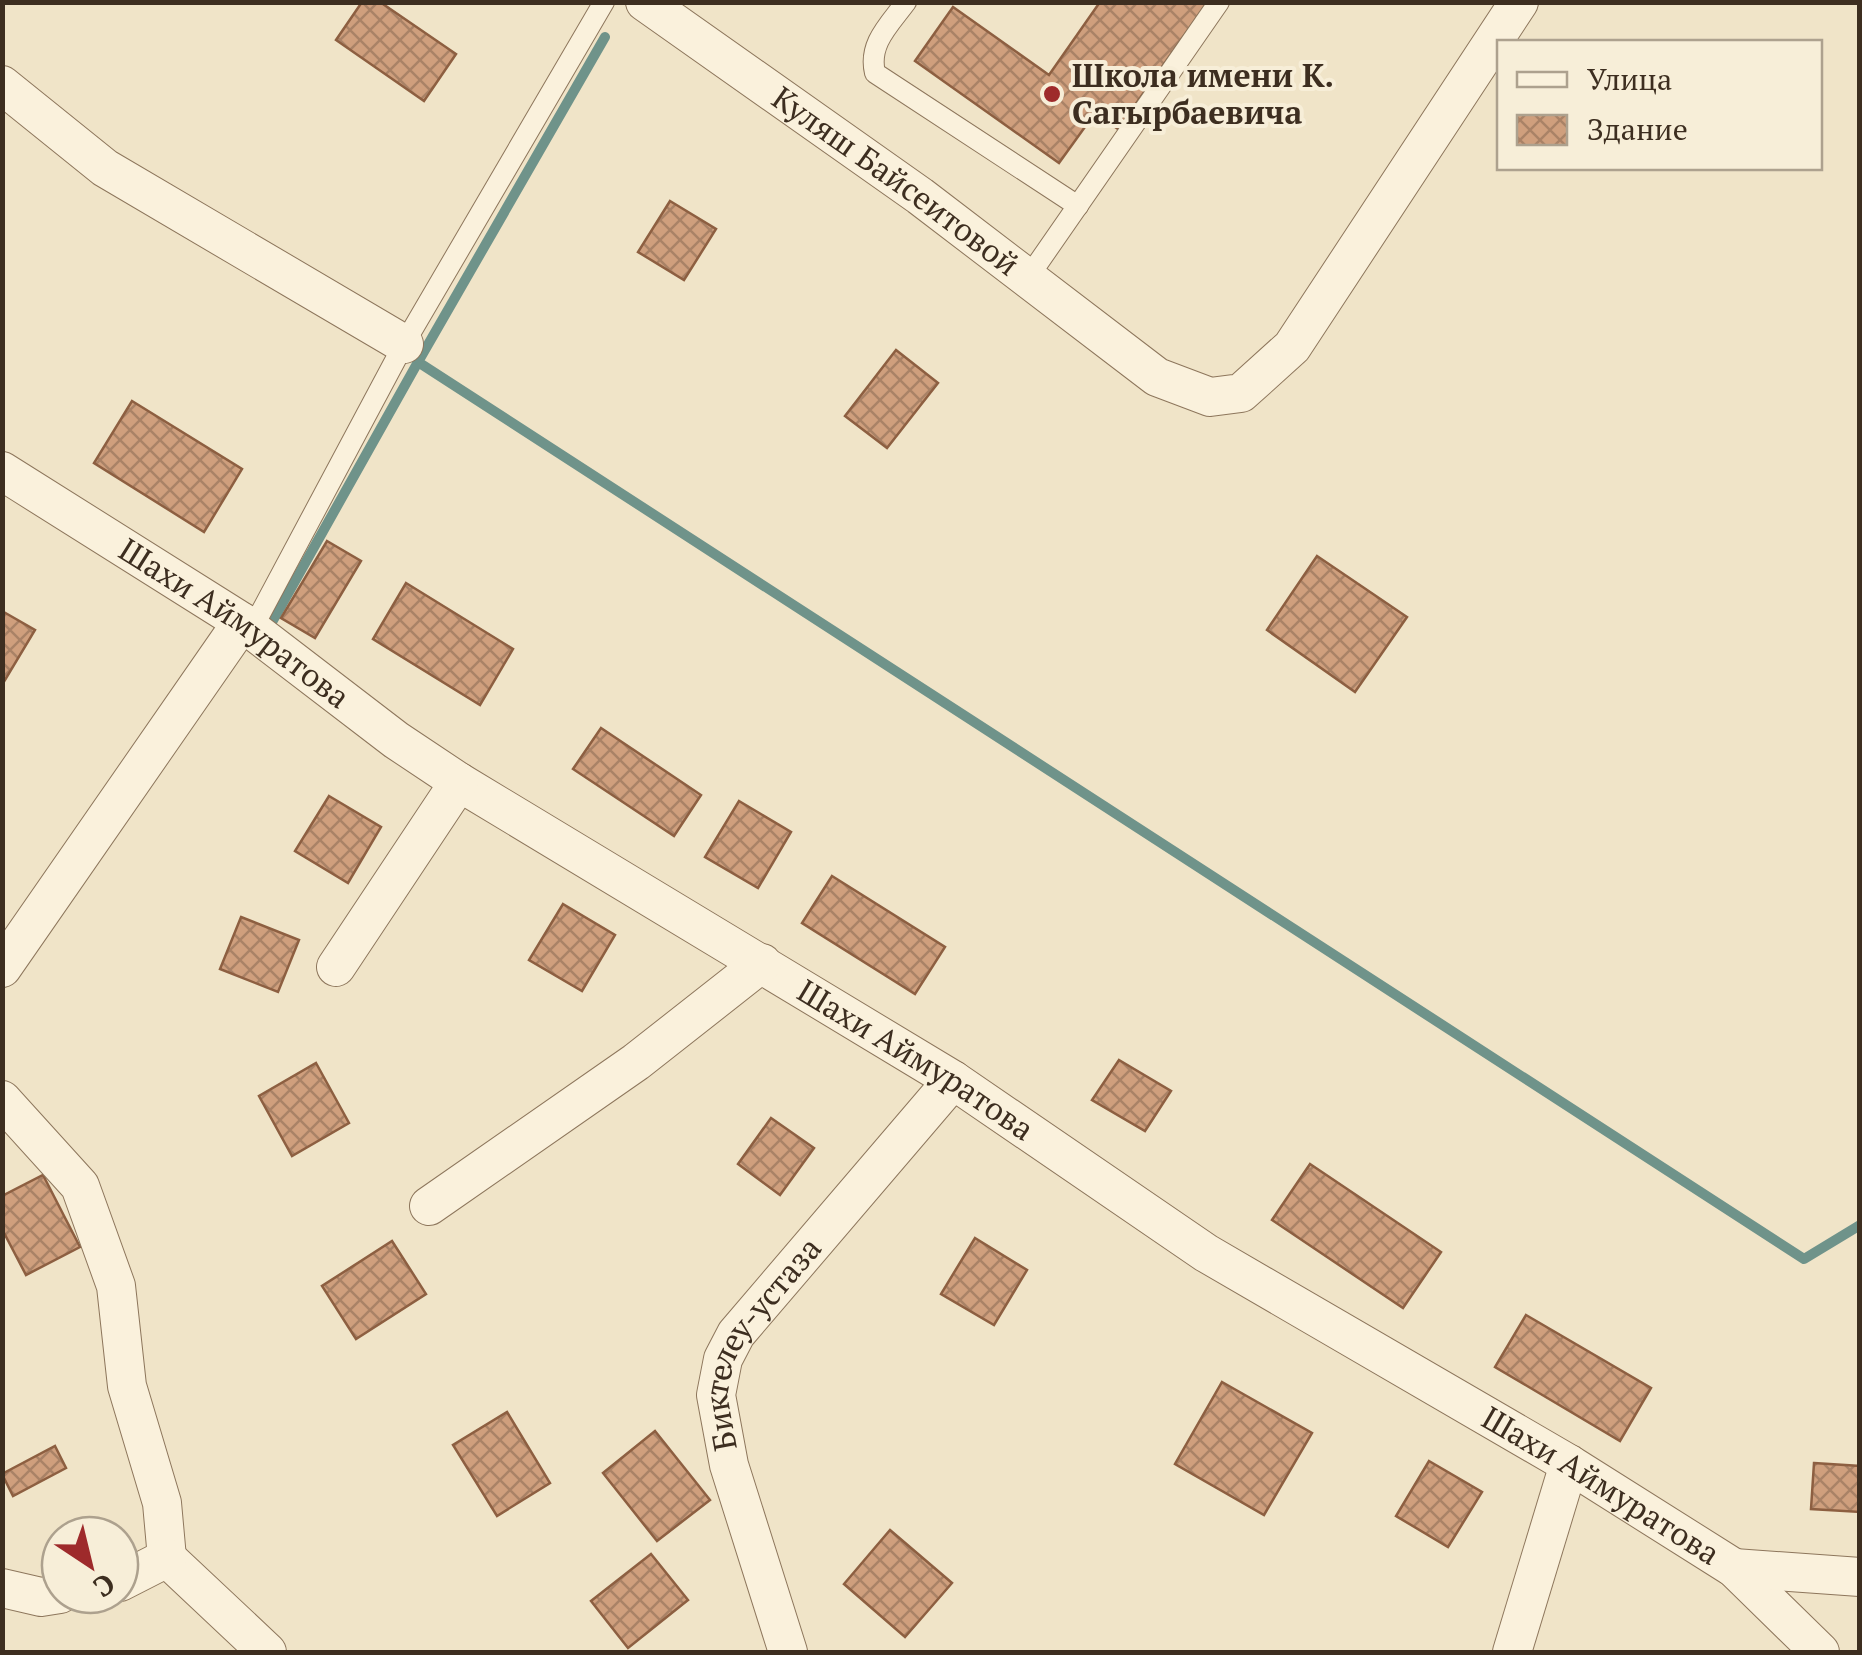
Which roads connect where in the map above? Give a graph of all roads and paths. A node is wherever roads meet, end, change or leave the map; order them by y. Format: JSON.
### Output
{"nodes":[{"id":1,"x":604,"y":2,"type":"edge"},
{"id":2,"x":646,"y":2,"type":"edge"},
{"id":3,"x":906,"y":2,"type":"edge"},
{"id":4,"x":1219,"y":2,"type":"edge"},
{"id":5,"x":1519,"y":2,"type":"edge"},
{"id":6,"x":2,"y":85,"type":"edge"},
{"id":7,"x":1078,"y":206,"type":"junction"},
{"id":8,"x":1027,"y":279,"type":"junction"},
{"id":9,"x":404,"y":344,"type":"junction"},
{"id":10,"x":2,"y":471,"type":"edge"},
{"id":11,"x":247,"y":625,"type":"junction"},
{"id":12,"x":459,"y":782,"type":"junction"},
{"id":13,"x":762,"y":963,"type":"junction"},
{"id":14,"x":336,"y":967,"type":"dead end"},
{"id":15,"x":2,"y":968,"type":"edge"},
{"id":16,"x":954,"y":1080,"type":"junction"},
{"id":17,"x":2,"y":1100,"type":"edge"},
{"id":18,"x":429,"y":1206,"type":"dead end"},
{"id":19,"x":1569,"y":1464,"type":"junction"},
{"id":20,"x":167,"y":1558,"type":"junction"},
{"id":21,"x":1734,"y":1568,"type":"junction"},
{"id":22,"x":140,"y":1572,"type":"edge"},
{"id":23,"x":1860,"y":1577,"type":"edge"},
{"id":24,"x":2,"y":1588,"type":"edge"},
{"id":25,"x":40,"y":1596,"type":"edge"},
{"id":26,"x":267,"y":1652,"type":"edge"},
{"id":27,"x":788,"y":1652,"type":"edge"},
{"id":28,"x":1512,"y":1652,"type":"edge"},
{"id":29,"x":1820,"y":1652,"type":"edge"}],
"edges":[{"from":1,"to":9,"type":"lane"},
{"from":2,"to":8,"type":"street","name":"Куляш Байсеитовой"},
{"from":3,"to":7,"type":"lane"},
{"from":4,"to":7,"type":"lane"},
{"from":5,"to":8,"type":"street","name":"Куляш Байсеитовой"},
{"from":6,"to":9,"type":"street"},
{"from":7,"to":8,"type":"lane"},
{"from":9,"to":11,"type":"lane"},
{"from":10,"to":11,"type":"street","name":"Шахи Аймуратова"},
{"from":11,"to":12,"type":"street","name":"Шахи Аймуратова"},
{"from":11,"to":15,"type":"street"},
{"from":12,"to":13,"type":"street","name":"Шахи Аймуратова"},
{"from":12,"to":14,"type":"street"},
{"from":13,"to":16,"type":"street","name":"Шахи Аймуратова"},
{"from":13,"to":18,"type":"street"},
{"from":16,"to":19,"type":"street","name":"Шахи Аймуратова"},
{"from":16,"to":27,"type":"street","name":"Биктелеу-устаза"},
{"from":17,"to":20,"type":"street"},
{"from":19,"to":21,"type":"street","name":"Шахи Аймуратова"},
{"from":19,"to":28,"type":"street"},
{"from":20,"to":22,"type":"street"},
{"from":20,"to":26,"type":"street"},
{"from":21,"to":23,"type":"street"},
{"from":21,"to":29,"type":"street","name":"Шахи Аймуратова"},
{"from":24,"to":25,"type":"street"}]}
